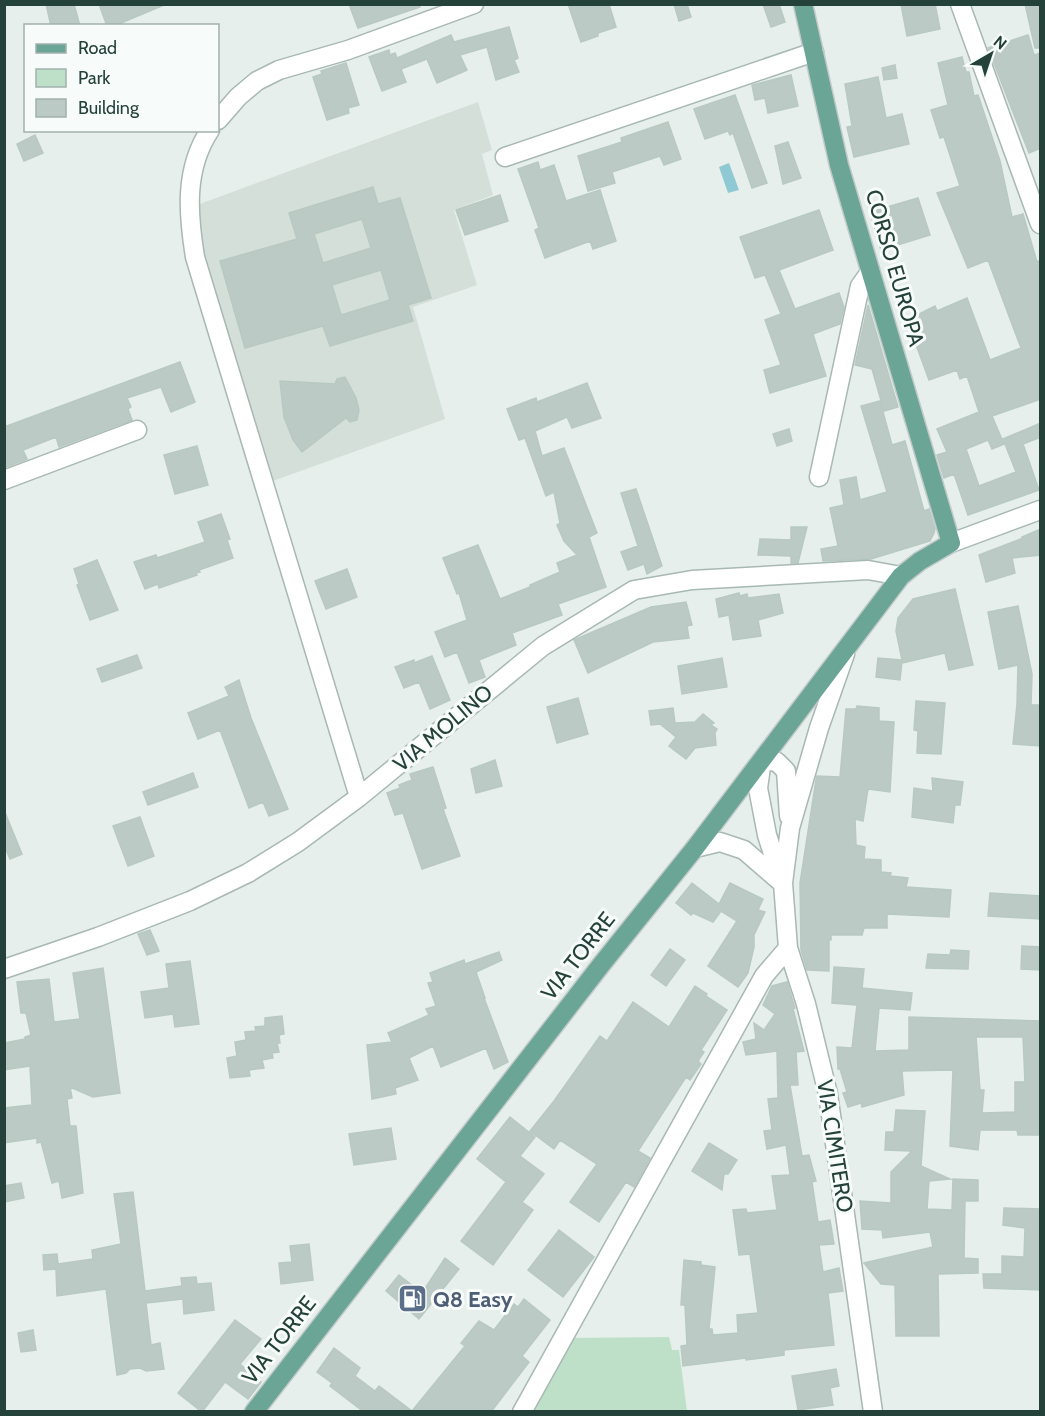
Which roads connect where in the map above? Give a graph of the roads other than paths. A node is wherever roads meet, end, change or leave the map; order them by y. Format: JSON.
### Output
{"nodes":[{"id":1,"x":474,"y":4,"type":"edge"},
{"id":2,"x":803,"y":4,"type":"edge"},
{"id":3,"x":960,"y":4,"type":"edge"},
{"id":4,"x":814,"y":52,"type":"junction"},
{"id":5,"x":219,"y":119,"type":"edge"},
{"id":6,"x":209,"y":132,"type":"edge"},
{"id":7,"x":505,"y":157,"type":"dead end"},
{"id":8,"x":1041,"y":224,"type":"edge"},
{"id":9,"x":870,"y":272,"type":"junction"},
{"id":10,"x":137,"y":430,"type":"dead end"},
{"id":11,"x":819,"y":477,"type":"dead end"},
{"id":12,"x":4,"y":480,"type":"edge"},
{"id":13,"x":1041,"y":510,"type":"edge"},
{"id":14,"x":951,"y":543,"type":"junction"},
{"id":15,"x":901,"y":576,"type":"junction"},
{"id":16,"x":846,"y":651,"type":"junction"},
{"id":17,"x":762,"y":760,"type":"junction"},
{"id":18,"x":358,"y":797,"type":"junction"},
{"id":19,"x":790,"y":828,"type":"junction"},
{"id":20,"x":695,"y":848,"type":"junction"},
{"id":21,"x":783,"y":883,"type":"junction"},
{"id":22,"x":788,"y":948,"type":"junction"},
{"id":23,"x":4,"y":969,"type":"edge"},
{"id":24,"x":254,"y":1412,"type":"edge"},
{"id":25,"x":522,"y":1412,"type":"edge"},
{"id":26,"x":873,"y":1412,"type":"edge"}],
"edges":[{"from":1,"to":5,"type":"street"},
{"from":2,"to":4,"type":"main road","name":"CORSO EUROPA"},
{"from":3,"to":8,"type":"street"},
{"from":4,"to":7,"type":"street"},
{"from":4,"to":9,"type":"main road","name":"CORSO EUROPA"},
{"from":6,"to":18,"type":"street"},
{"from":9,"to":11,"type":"street"},
{"from":9,"to":14,"type":"main road","name":"CORSO EUROPA"},
{"from":10,"to":12,"type":"street"},
{"from":13,"to":14,"type":"street"},
{"from":14,"to":15,"type":"main road","name":"VIA TORRE"},
{"from":15,"to":16,"type":"main road","name":"VIA TORRE"},
{"from":15,"to":18,"type":"street","name":"VIA MOLINO"},
{"from":16,"to":17,"type":"main road","name":"VIA TORRE"},
{"from":16,"to":19,"type":"street","name":"VIA CIMITERO"},
{"from":17,"to":19,"type":"street","name":"VIA CIMITERO"},
{"from":17,"to":20,"type":"main road","name":"VIA TORRE"},
{"from":17,"to":21,"type":"street","name":"VIA CIMITERO"},
{"from":18,"to":23,"type":"street","name":"VIA MOLINO"},
{"from":19,"to":21,"type":"street","name":"VIA CIMITERO"},
{"from":20,"to":21,"type":"street"},
{"from":20,"to":24,"type":"main road","name":"VIA TORRE"},
{"from":21,"to":22,"type":"street","name":"VIA CIMITERO"},
{"from":22,"to":25,"type":"street"},
{"from":22,"to":26,"type":"street","name":"VIA CIMITERO"}]}
